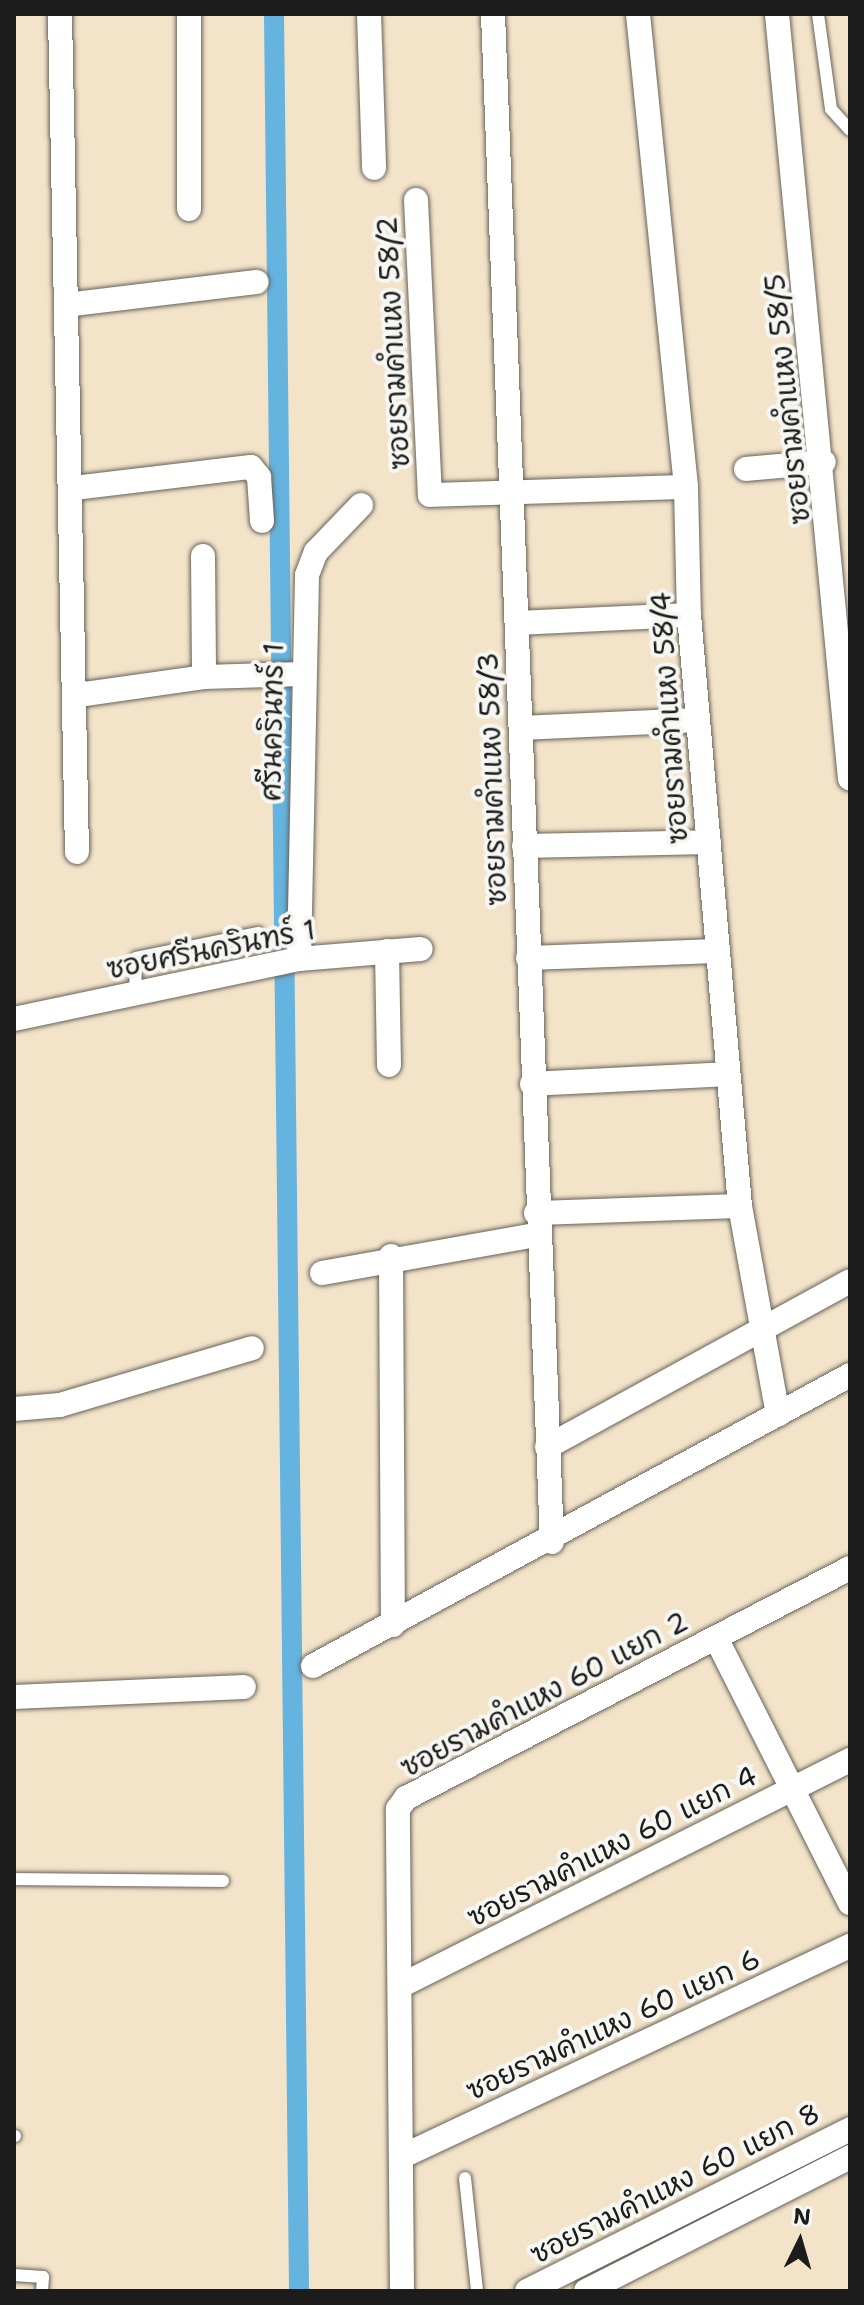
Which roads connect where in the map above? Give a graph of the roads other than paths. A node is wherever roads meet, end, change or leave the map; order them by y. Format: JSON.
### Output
{"nodes":[{"id":1,"x":60,"y":14,"type":"edge"},
{"id":2,"x":189,"y":14,"type":"edge"},
{"id":3,"x":369,"y":14,"type":"edge"},
{"id":4,"x":493,"y":14,"type":"edge"},
{"id":5,"x":638,"y":14,"type":"edge"},
{"id":6,"x":777,"y":14,"type":"edge"},
{"id":7,"x":818,"y":14,"type":"edge"},
{"id":8,"x":850,"y":130,"type":"edge"},
{"id":9,"x":374,"y":168,"type":"dead end"},
{"id":10,"x":416,"y":200,"type":"dead end"},
{"id":11,"x":189,"y":209,"type":"dead end"},
{"id":12,"x":257,"y":282,"type":"dead end"},
{"id":13,"x":66,"y":305,"type":"junction"},
{"id":14,"x":824,"y":462,"type":"junction"},
{"id":15,"x":746,"y":469,"type":"dead end"},
{"id":16,"x":686,"y":487,"type":"junction"},
{"id":17,"x":74,"y":488,"type":"junction"},
{"id":18,"x":514,"y":493,"type":"junction"},
{"id":19,"x":361,"y":505,"type":"dead end"},
{"id":20,"x":262,"y":521,"type":"dead end"},
{"id":21,"x":203,"y":556,"type":"dead end"},
{"id":22,"x":689,"y":615,"type":"junction"},
{"id":23,"x":518,"y":623,"type":"junction"},
{"id":24,"x":302,"y":674,"type":"junction"},
{"id":25,"x":204,"y":677,"type":"junction"},
{"id":26,"x":78,"y":695,"type":"junction"},
{"id":27,"x":698,"y":720,"type":"junction"},
{"id":28,"x":521,"y":728,"type":"junction"},
{"id":29,"x":850,"y":779,"type":"edge"},
{"id":30,"x":709,"y":842,"type":"junction"},
{"id":31,"x":524,"y":846,"type":"junction"},
{"id":32,"x":77,"y":852,"type":"dead end"},
{"id":33,"x":258,"y":933,"type":"dead end"},
{"id":34,"x":421,"y":949,"type":"dead end"},
{"id":35,"x":387,"y":951,"type":"junction"},
{"id":36,"x":718,"y":951,"type":"junction"},
{"id":37,"x":528,"y":958,"type":"junction"},
{"id":38,"x":285,"y":962,"type":"junction"},
{"id":39,"x":135,"y":993,"type":"junction"},
{"id":40,"x":14,"y":1019,"type":"edge"},
{"id":41,"x":389,"y":1065,"type":"dead end"},
{"id":42,"x":728,"y":1074,"type":"junction"},
{"id":43,"x":532,"y":1084,"type":"junction"},
{"id":44,"x":740,"y":1206,"type":"junction"},
{"id":45,"x":536,"y":1224,"type":"junction"},
{"id":46,"x":391,"y":1256,"type":"junction"},
{"id":47,"x":322,"y":1273,"type":"dead end"},
{"id":48,"x":850,"y":1281,"type":"edge"},
{"id":49,"x":758,"y":1331,"type":"junction"},
{"id":50,"x":252,"y":1348,"type":"dead end"},
{"id":51,"x":850,"y":1375,"type":"edge"},
{"id":52,"x":14,"y":1409,"type":"edge"},
{"id":53,"x":778,"y":1415,"type":"junction"},
{"id":54,"x":547,"y":1447,"type":"junction"},
{"id":55,"x":552,"y":1542,"type":"junction"},
{"id":56,"x":850,"y":1568,"type":"edge"},
{"id":57,"x":393,"y":1625,"type":"junction"},
{"id":58,"x":716,"y":1638,"type":"junction"},
{"id":59,"x":313,"y":1666,"type":"dead end"},
{"id":60,"x":244,"y":1687,"type":"dead end"},
{"id":61,"x":14,"y":1697,"type":"edge"},
{"id":62,"x":850,"y":1760,"type":"edge"},
{"id":63,"x":793,"y":1789,"type":"junction"},
{"id":64,"x":14,"y":1879,"type":"edge"},
{"id":65,"x":223,"y":1881,"type":"dead end"},
{"id":66,"x":850,"y":1903,"type":"edge"},
{"id":67,"x":850,"y":1946,"type":"edge"},
{"id":68,"x":400,"y":1986,"type":"junction"},
{"id":69,"x":850,"y":2129,"type":"edge"},
{"id":70,"x":401,"y":2157,"type":"junction"},
{"id":71,"x":850,"y":2157,"type":"edge"},
{"id":72,"x":465,"y":2178,"type":"dead end"},
{"id":73,"x":753,"y":2178,"type":"junction"},
{"id":74,"x":765,"y":2200,"type":"junction"},
{"id":75,"x":14,"y":2275,"type":"edge"},
{"id":76,"x":573,"y":2281,"type":"edge"},
{"id":77,"x":42,"y":2291,"type":"edge"},
{"id":78,"x":402,"y":2291,"type":"edge"},
{"id":79,"x":477,"y":2291,"type":"edge"},
{"id":80,"x":527,"y":2291,"type":"edge"},
{"id":81,"x":586,"y":2291,"type":"edge"}],
"edges":[{"from":1,"to":13,"type":"street"},
{"from":2,"to":11,"type":"street"},
{"from":3,"to":9,"type":"street"},
{"from":4,"to":18,"type":"street","name":"ซอยรามคำแหง 58/3"},
{"from":5,"to":16,"type":"street","name":"ซอยรามคำแหง 58/4"},
{"from":6,"to":14,"type":"street","name":"ซอยรามคำแหง 58/5"},
{"from":7,"to":8,"type":"lane"},
{"from":10,"to":18,"type":"street","name":"ซอยรามคำแหง 58/2"},
{"from":12,"to":13,"type":"street"},
{"from":13,"to":17,"type":"street"},
{"from":14,"to":15,"type":"street"},
{"from":14,"to":29,"type":"street","name":"ซอยรามคำแหง 58/5"},
{"from":16,"to":18,"type":"street"},
{"from":16,"to":22,"type":"street","name":"ซอยรามคำแหง 58/4"},
{"from":17,"to":20,"type":"street"},
{"from":17,"to":26,"type":"street"},
{"from":18,"to":23,"type":"street","name":"ซอยรามคำแหง 58/3"},
{"from":19,"to":24,"type":"street","name":"ศรีนครินทร์ 1"},
{"from":21,"to":25,"type":"street"},
{"from":22,"to":23,"type":"street"},
{"from":22,"to":27,"type":"street","name":"ซอยรามคำแหง 58/4"},
{"from":23,"to":28,"type":"street","name":"ซอยรามคำแหง 58/3"},
{"from":24,"to":25,"type":"street"},
{"from":24,"to":38,"type":"street","name":"ศรีนครินทร์ 1"},
{"from":25,"to":26,"type":"street"},
{"from":26,"to":32,"type":"street"},
{"from":27,"to":28,"type":"street"},
{"from":27,"to":30,"type":"street","name":"ซอยรามคำแหง 58/4"},
{"from":28,"to":31,"type":"street","name":"ซอยรามคำแหง 58/3"},
{"from":30,"to":31,"type":"street"},
{"from":30,"to":36,"type":"street","name":"ซอยรามคำแหง 58/4"},
{"from":31,"to":37,"type":"street","name":"ซอยรามคำแหง 58/3"},
{"from":33,"to":39,"type":"lane"},
{"from":34,"to":35,"type":"street","name":"ซอยศรีนครินทร์ 1"},
{"from":35,"to":38,"type":"street","name":"ซอยศรีนครินทร์ 1"},
{"from":35,"to":41,"type":"street"},
{"from":36,"to":37,"type":"street"},
{"from":36,"to":42,"type":"street","name":"ซอยรามคำแหง 58/4"},
{"from":37,"to":43,"type":"street","name":"ซอยรามคำแหง 58/3"},
{"from":38,"to":39,"type":"street","name":"ซอยศรีนครินทร์ 1"},
{"from":39,"to":40,"type":"street","name":"ซอยศรีนครินทร์ 1"},
{"from":42,"to":43,"type":"street"},
{"from":42,"to":44,"type":"street","name":"ซอยรามคำแหง 58/4"},
{"from":43,"to":45,"type":"street","name":"ซอยรามคำแหง 58/3"},
{"from":44,"to":45,"type":"street"},
{"from":44,"to":49,"type":"street","name":"ซอยรามคำแหง 58/4"},
{"from":45,"to":46,"type":"street"},
{"from":45,"to":54,"type":"street","name":"ซอยรามคำแหง 58/3"},
{"from":46,"to":47,"type":"street"},
{"from":46,"to":57,"type":"street"},
{"from":48,"to":49,"type":"street"},
{"from":49,"to":53,"type":"street","name":"ซอยรามคำแหง 58/4"},
{"from":49,"to":54,"type":"street"},
{"from":50,"to":52,"type":"street"},
{"from":51,"to":53,"type":"street"},
{"from":53,"to":55,"type":"street"},
{"from":54,"to":55,"type":"street","name":"ซอยรามคำแหง 58/3"},
{"from":55,"to":57,"type":"street"},
{"from":56,"to":58,"type":"street","name":"ซอยรามคำแหง 60 แยก 2"},
{"from":57,"to":59,"type":"street"},
{"from":58,"to":63,"type":"street"},
{"from":58,"to":68,"type":"street","name":"ซอยรามคำแหง 60 แยก 2"},
{"from":60,"to":61,"type":"street"},
{"from":62,"to":63,"type":"street","name":"ซอยรามคำแหง 60 แยก 4"},
{"from":63,"to":66,"type":"street"},
{"from":63,"to":68,"type":"street","name":"ซอยรามคำแหง 60 แยก 4"},
{"from":64,"to":65,"type":"lane"},
{"from":67,"to":70,"type":"street","name":"ซอยรามคำแหง 60 แยก 6"},
{"from":68,"to":70,"type":"street","name":"ซอยรามคำแหง 60 แยก 2"},
{"from":69,"to":73,"type":"street","name":"ซอยรามคำแหง 60 แยก 8"},
{"from":70,"to":78,"type":"street","name":"ซอยรามคำแหง 60 แยก 2"},
{"from":71,"to":74,"type":"street","name":"ซอยรามคำแหง 60 แยก 8"},
{"from":72,"to":79,"type":"lane"},
{"from":73,"to":74,"type":"street"},
{"from":73,"to":76,"type":"street","name":"ซอยรามคำแหง 60 แยก 8"},
{"from":74,"to":81,"type":"street","name":"ซอยรามคำแหง 60 แยก 8"},
{"from":75,"to":77,"type":"lane"},
{"from":76,"to":80,"type":"street","name":"ซอยรามคำแหง 60 แยก 8"}]}
